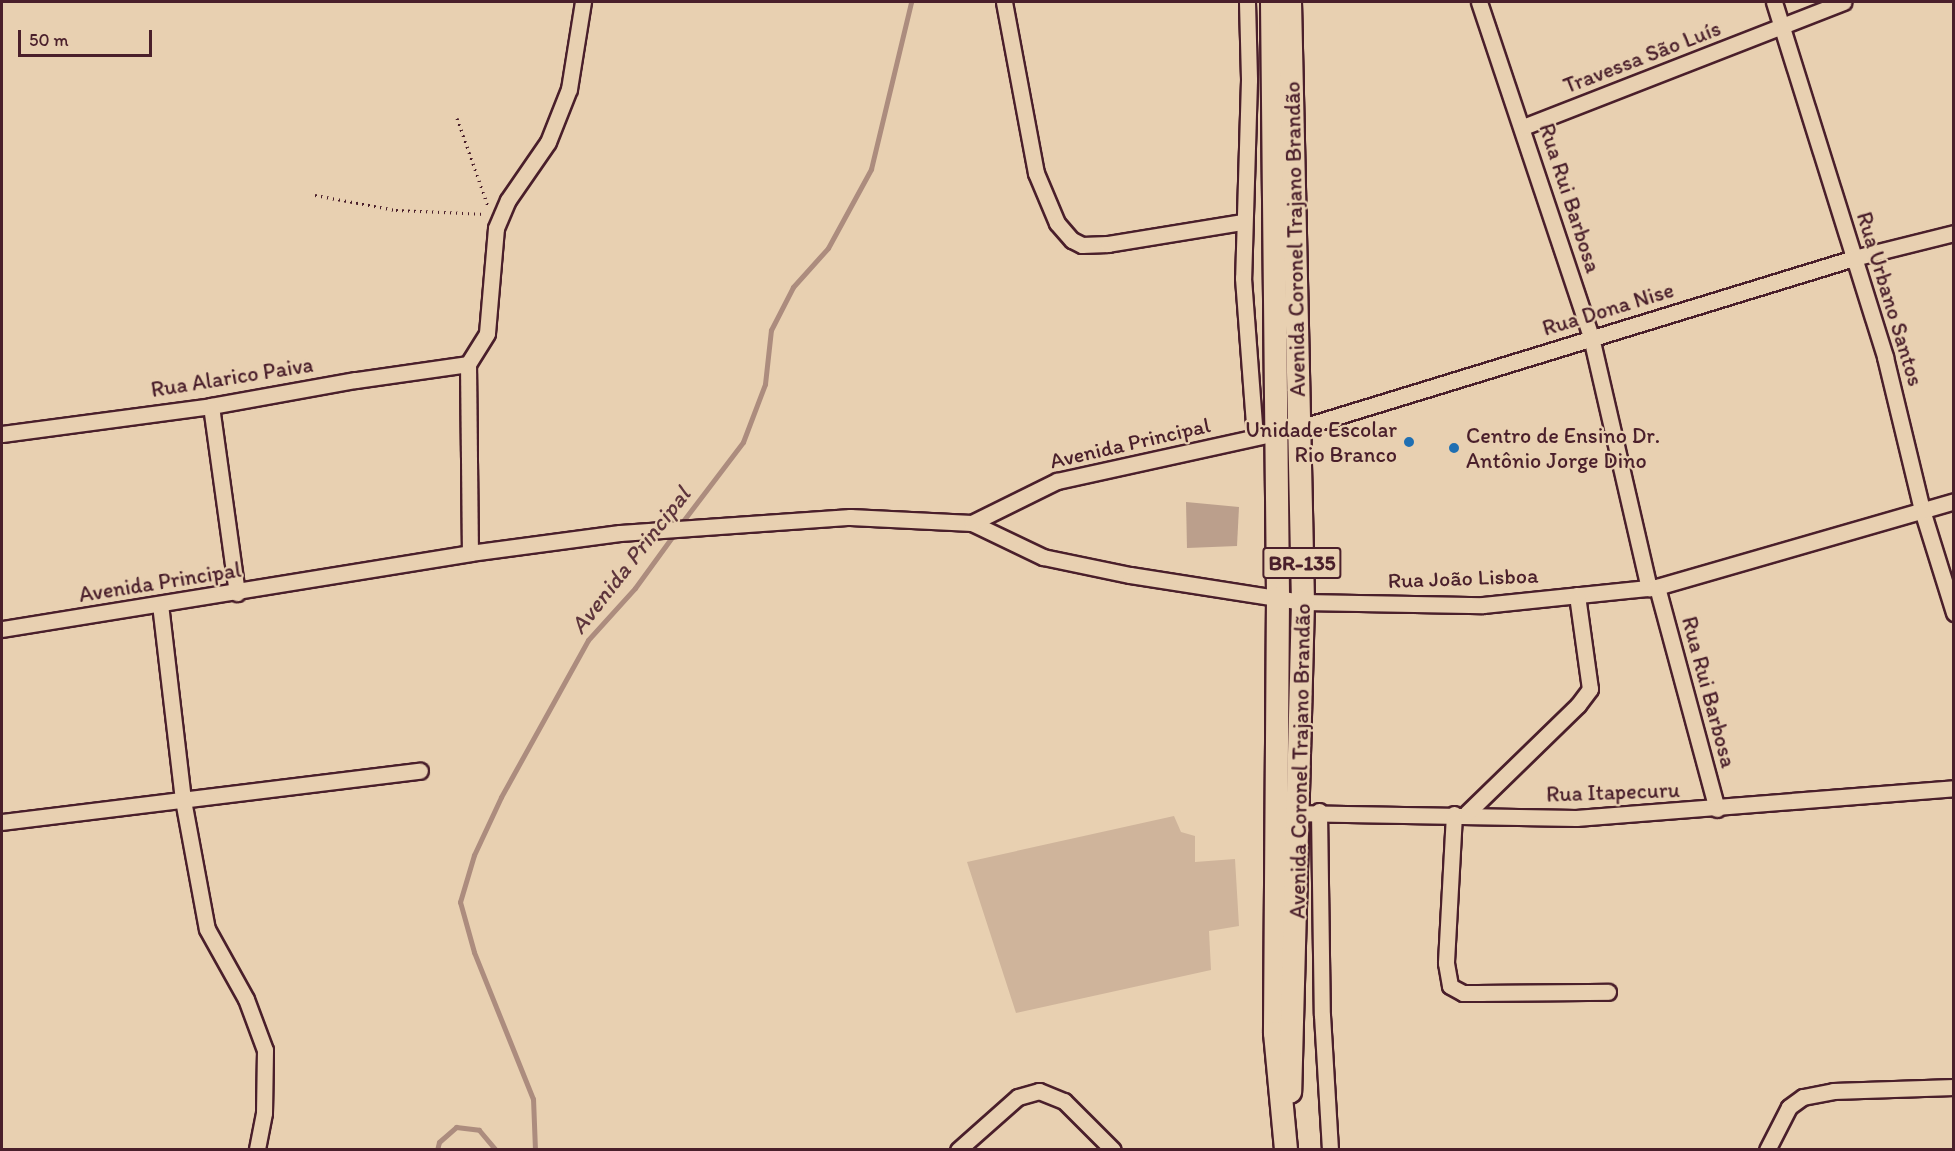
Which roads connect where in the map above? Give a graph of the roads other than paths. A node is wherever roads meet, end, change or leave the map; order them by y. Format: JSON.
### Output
{"nodes":[{"id":1,"x":583,"y":2,"type":"edge"},
{"id":2,"x":1004,"y":2,"type":"edge"},
{"id":3,"x":1247,"y":2,"type":"edge"},
{"id":4,"x":1272,"y":2,"type":"edge"},
{"id":5,"x":1290,"y":2,"type":"edge"},
{"id":6,"x":1479,"y":2,"type":"edge"},
{"id":7,"x":1774,"y":2,"type":"edge"},
{"id":8,"x":1844,"y":2,"type":"edge"},
{"id":9,"x":1784,"y":27,"type":"junction"},
{"id":10,"x":1523,"y":127,"type":"junction"},
{"id":11,"x":1243,"y":222,"type":"junction"},
{"id":12,"x":1953,"y":233,"type":"edge"},
{"id":13,"x":1854,"y":258,"type":"junction"},
{"id":14,"x":1592,"y":337,"type":"junction"},
{"id":15,"x":468,"y":364,"type":"junction"},
{"id":16,"x":211,"y":406,"type":"junction"},
{"id":17,"x":1299,"y":428,"type":"junction"},
{"id":18,"x":2,"y":434,"type":"edge"},
{"id":19,"x":1266,"y":434,"type":"junction"},
{"id":20,"x":1953,"y":501,"type":"edge"},
{"id":21,"x":1922,"y":510,"type":"junction"},
{"id":22,"x":972,"y":523,"type":"junction"},
{"id":23,"x":470,"y":553,"type":"junction"},
{"id":24,"x":1653,"y":587,"type":"junction"},
{"id":25,"x":237,"y":593,"type":"junction"},
{"id":26,"x":1577,"y":596,"type":"junction"},
{"id":27,"x":1278,"y":598,"type":"junction"},
{"id":28,"x":1303,"y":602,"type":"junction"},
{"id":29,"x":160,"y":604,"type":"junction"},
{"id":30,"x":1953,"y":613,"type":"edge"},
{"id":31,"x":2,"y":629,"type":"edge"},
{"id":32,"x":420,"y":771,"type":"dead end"},
{"id":33,"x":1953,"y":788,"type":"edge"},
{"id":34,"x":183,"y":800,"type":"junction"},
{"id":35,"x":1717,"y":809,"type":"junction"},
{"id":36,"x":1309,"y":812,"type":"junction"},
{"id":37,"x":1274,"y":814,"type":"junction"},
{"id":38,"x":1461,"y":814,"type":"junction"},
{"id":39,"x":2,"y":822,"type":"edge"},
{"id":40,"x":1608,"y":992,"type":"dead end"},
{"id":41,"x":1953,"y":1087,"type":"edge"},
{"id":42,"x":1284,"y":1123,"type":"junction"},
{"id":43,"x":257,"y":1149,"type":"edge"},
{"id":44,"x":958,"y":1149,"type":"edge"},
{"id":45,"x":1113,"y":1149,"type":"edge"},
{"id":46,"x":1286,"y":1149,"type":"edge"},
{"id":47,"x":1330,"y":1149,"type":"edge"},
{"id":48,"x":1767,"y":1149,"type":"edge"}],
"edges":[{"from":1,"to":15,"type":"street"},
{"from":2,"to":11,"type":"street"},
{"from":3,"to":11,"type":"street","name":"Avenida Coronel Trajano Brandão"},
{"from":4,"to":19,"type":"main road","name":"Avenida Coronel Trajano Brandão","number":"BR-135"},
{"from":5,"to":17,"type":"main road","name":"Avenida Coronel Trajano Brandão","number":"BR-135"},
{"from":6,"to":10,"type":"street","name":"Rua Rui Barbosa"},
{"from":7,"to":9,"type":"street","name":"Rua Urbano Santos"},
{"from":8,"to":9,"type":"street","name":"Travessa São Luís"},
{"from":9,"to":10,"type":"street","name":"Travessa São Luís"},
{"from":9,"to":13,"type":"street","name":"Rua Urbano Santos"},
{"from":10,"to":14,"type":"street","name":"Rua Rui Barbosa"},
{"from":11,"to":19,"type":"street","name":"Avenida Coronel Trajano Brandão"},
{"from":12,"to":13,"type":"street","name":"Rua Dona Nise"},
{"from":13,"to":14,"type":"street","name":"Rua Dona Nise"},
{"from":13,"to":21,"type":"street","name":"Rua Urbano Santos"},
{"from":14,"to":17,"type":"street","name":"Rua Dona Nise"},
{"from":14,"to":24,"type":"street","name":"Rua Rui Barbosa"},
{"from":15,"to":16,"type":"street","name":"Rua Alarico Paiva"},
{"from":15,"to":23,"type":"street"},
{"from":16,"to":18,"type":"street","name":"Rua Alarico Paiva"},
{"from":16,"to":25,"type":"street"},
{"from":17,"to":19,"type":"street","name":"Rua Dona Nise"},
{"from":17,"to":28,"type":"main road","name":"Avenida Coronel Trajano Brandão","number":"BR-135"},
{"from":19,"to":22,"type":"street","name":"Avenida Principal"},
{"from":19,"to":27,"type":"main road","name":"Avenida Coronel Trajano Brandão","number":"BR-135"},
{"from":20,"to":21,"type":"street","name":"Rua João Lisboa"},
{"from":21,"to":24,"type":"street","name":"Rua João Lisboa"},
{"from":21,"to":30,"type":"street","name":"Rua Urbano Santos"},
{"from":22,"to":23,"type":"street","name":"Avenida Principal"},
{"from":22,"to":27,"type":"street","name":"Rua João Lisboa"},
{"from":23,"to":25,"type":"street","name":"Avenida Principal"},
{"from":24,"to":26,"type":"street","name":"Rua João Lisboa"},
{"from":24,"to":35,"type":"street","name":"Rua Rui Barbosa"},
{"from":25,"to":29,"type":"street","name":"Avenida Principal"},
{"from":26,"to":28,"type":"street","name":"Rua João Lisboa"},
{"from":26,"to":38,"type":"street"},
{"from":27,"to":28,"type":"street","name":"Rua João Lisboa"},
{"from":27,"to":37,"type":"main road","name":"Avenida Coronel Trajano Brandão","number":"BR-135"},
{"from":28,"to":36,"type":"main road","name":"Avenida Coronel Trajano Brandão","number":"BR-135"},
{"from":29,"to":31,"type":"street","name":"Avenida Principal"},
{"from":29,"to":34,"type":"street"},
{"from":32,"to":34,"type":"street"},
{"from":33,"to":35,"type":"street","name":"Rua Itapecuru"},
{"from":34,"to":39,"type":"street"},
{"from":34,"to":43,"type":"street"},
{"from":35,"to":38,"type":"street","name":"Rua Itapecuru"},
{"from":36,"to":37,"type":"street","name":"Rua Itapecuru"},
{"from":36,"to":38,"type":"street","name":"Rua Itapecuru"},
{"from":36,"to":42,"type":"main road","name":"Avenida Coronel Trajano Brandão","number":"BR-135"},
{"from":36,"to":47,"type":"street"},
{"from":37,"to":42,"type":"main road","name":"Avenida Coronel Trajano Brandão","number":"BR-135"},
{"from":38,"to":40,"type":"street"},
{"from":41,"to":48,"type":"street"},
{"from":42,"to":46,"type":"main road","name":"Avenida Coronel Trajano Brandão","number":"BR-135"},
{"from":44,"to":45,"type":"street"}]}
